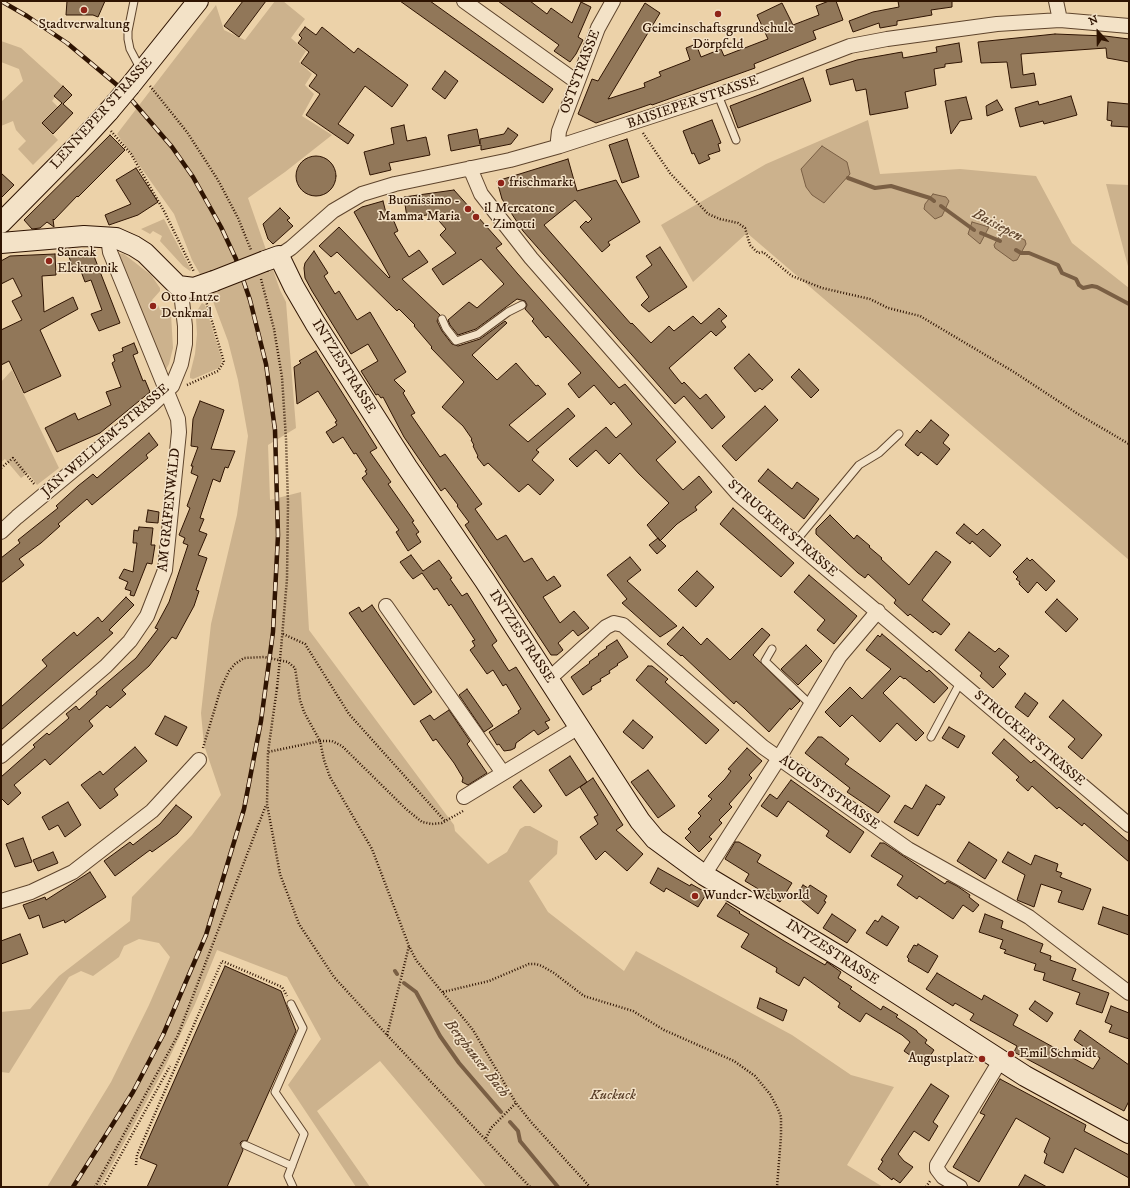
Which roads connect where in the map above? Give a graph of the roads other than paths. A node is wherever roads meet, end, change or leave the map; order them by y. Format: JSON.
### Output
{"nodes":[{"id":1,"x":134,"y":1,"type":"edge"},
{"id":2,"x":198,"y":1,"type":"edge"},
{"id":3,"x":464,"y":1,"type":"edge"},
{"id":4,"x":614,"y":1,"type":"edge"},
{"id":5,"x":1056,"y":1,"type":"edge"},
{"id":6,"x":1060,"y":20,"type":"junction"},
{"id":7,"x":1129,"y":26,"type":"edge"},
{"id":8,"x":136,"y":79,"type":"junction"},
{"id":9,"x":577,"y":82,"type":"junction"},
{"id":10,"x":718,"y":95,"type":"junction"},
{"id":11,"x":736,"y":140,"type":"dead end"},
{"id":12,"x":560,"y":146,"type":"junction"},
{"id":13,"x":470,"y":168,"type":"junction"},
{"id":14,"x":1,"y":222,"type":"edge"},
{"id":15,"x":110,"y":237,"type":"junction"},
{"id":16,"x":1,"y":243,"type":"edge"},
{"id":17,"x":264,"y":261,"type":"junction"},
{"id":18,"x":198,"y":282,"type":"junction"},
{"id":19,"x":522,"y":305,"type":"dead end"},
{"id":20,"x":442,"y":319,"type":"dead end"},
{"id":21,"x":170,"y":397,"type":"junction"},
{"id":22,"x":899,"y":434,"type":"dead end"},
{"id":23,"x":1,"y":532,"type":"edge"},
{"id":24,"x":795,"y":542,"type":"junction"},
{"id":25,"x":386,"y":606,"type":"dead end"},
{"id":26,"x":878,"y":611,"type":"junction"},
{"id":27,"x":772,"y":649,"type":"dead end"},
{"id":28,"x":549,"y":679,"type":"junction"},
{"id":29,"x":961,"y":681,"type":"junction"},
{"id":30,"x":811,"y":705,"type":"junction"},
{"id":31,"x":579,"y":727,"type":"junction"},
{"id":32,"x":931,"y":737,"type":"dead end"},
{"id":33,"x":1,"y":756,"type":"edge"},
{"id":34,"x":779,"y":758,"type":"junction"},
{"id":35,"x":199,"y":760,"type":"road end"},
{"id":36,"x":503,"y":773,"type":"junction"},
{"id":37,"x":465,"y":804,"type":"road end"},
{"id":38,"x":1129,"y":825,"type":"edge"},
{"id":39,"x":704,"y":875,"type":"junction"},
{"id":40,"x":1,"y":901,"type":"edge"},
{"id":41,"x":1129,"y":992,"type":"edge"},
{"id":42,"x":291,"y":1004,"type":"road end"},
{"id":43,"x":1000,"y":1061,"type":"junction"},
{"id":44,"x":1129,"y":1133,"type":"edge"},
{"id":45,"x":245,"y":1145,"type":"dead end"},
{"id":46,"x":292,"y":1166,"type":"junction"},
{"id":47,"x":293,"y":1187,"type":"edge"},
{"id":48,"x":960,"y":1187,"type":"edge"}],
"edges":[{"from":1,"to":8,"type":"lane"},
{"from":2,"to":8,"type":"main road","name":"LENNEPER STRASSE"},
{"from":3,"to":9,"type":"street"},
{"from":4,"to":9,"type":"street","name":"OSTSTRASSE"},
{"from":5,"to":6,"type":"street"},
{"from":6,"to":7,"type":"street","name":"BAISIEPER STRASSE"},
{"from":6,"to":10,"type":"street","name":"BAISIEPER STRASSE"},
{"from":8,"to":14,"type":"main road","name":"LENNEPER STRASSE","bridge":true},
{"from":9,"to":12,"type":"street","name":"OSTSTRASSE"},
{"from":10,"to":11,"type":"lane"},
{"from":10,"to":12,"type":"street","name":"BAISIEPER STRASSE"},
{"from":12,"to":13,"type":"street","name":"BAISIEPER STRASSE"},
{"from":13,"to":17,"type":"street","name":"BAISIEPER STRASSE"},
{"from":13,"to":24,"type":"street","name":"STRUCKER STRASSE"},
{"from":15,"to":16,"type":"main road"},
{"from":15,"to":18,"type":"main road"},
{"from":15,"to":21,"type":"street","name":"AM GRAFENWALD"},
{"from":17,"to":18,"type":"main road","bridge":true},
{"from":17,"to":28,"type":"main road","name":"INTZESTRASSE"},
{"from":18,"to":21,"type":"street","name":"JAN-WELLEM-STRASSE"},
{"from":19,"to":20,"type":"lane"},
{"from":21,"to":23,"type":"street","name":"JAN-WELLEM-STRASSE"},
{"from":21,"to":33,"type":"street","name":"AM GRAFENWALD"},
{"from":22,"to":24,"type":"lane"},
{"from":24,"to":26,"type":"street","name":"STRUCKER STRASSE"},
{"from":25,"to":36,"type":"street"},
{"from":26,"to":29,"type":"street","name":"STRUCKER STRASSE"},
{"from":26,"to":30,"type":"street"},
{"from":27,"to":30,"type":"lane"},
{"from":28,"to":31,"type":"main road","name":"INTZESTRASSE"},
{"from":28,"to":34,"type":"street","name":"AUGUSTSTRASSE"},
{"from":29,"to":32,"type":"lane"},
{"from":29,"to":38,"type":"street","name":"STRUCKER STRASSE"},
{"from":30,"to":34,"type":"street"},
{"from":31,"to":36,"type":"street"},
{"from":31,"to":39,"type":"main road","name":"INTZESTRASSE"},
{"from":34,"to":39,"type":"street"},
{"from":34,"to":41,"type":"street","name":"AUGUSTSTRASSE"},
{"from":35,"to":40,"type":"street"},
{"from":36,"to":37,"type":"street"},
{"from":39,"to":43,"type":"main road","name":"INTZESTRASSE"},
{"from":42,"to":46,"type":"lane"},
{"from":43,"to":44,"type":"main road","name":"INTZESTRASSE"},
{"from":43,"to":48,"type":"street"},
{"from":45,"to":46,"type":"lane"},
{"from":46,"to":47,"type":"lane"}]}
